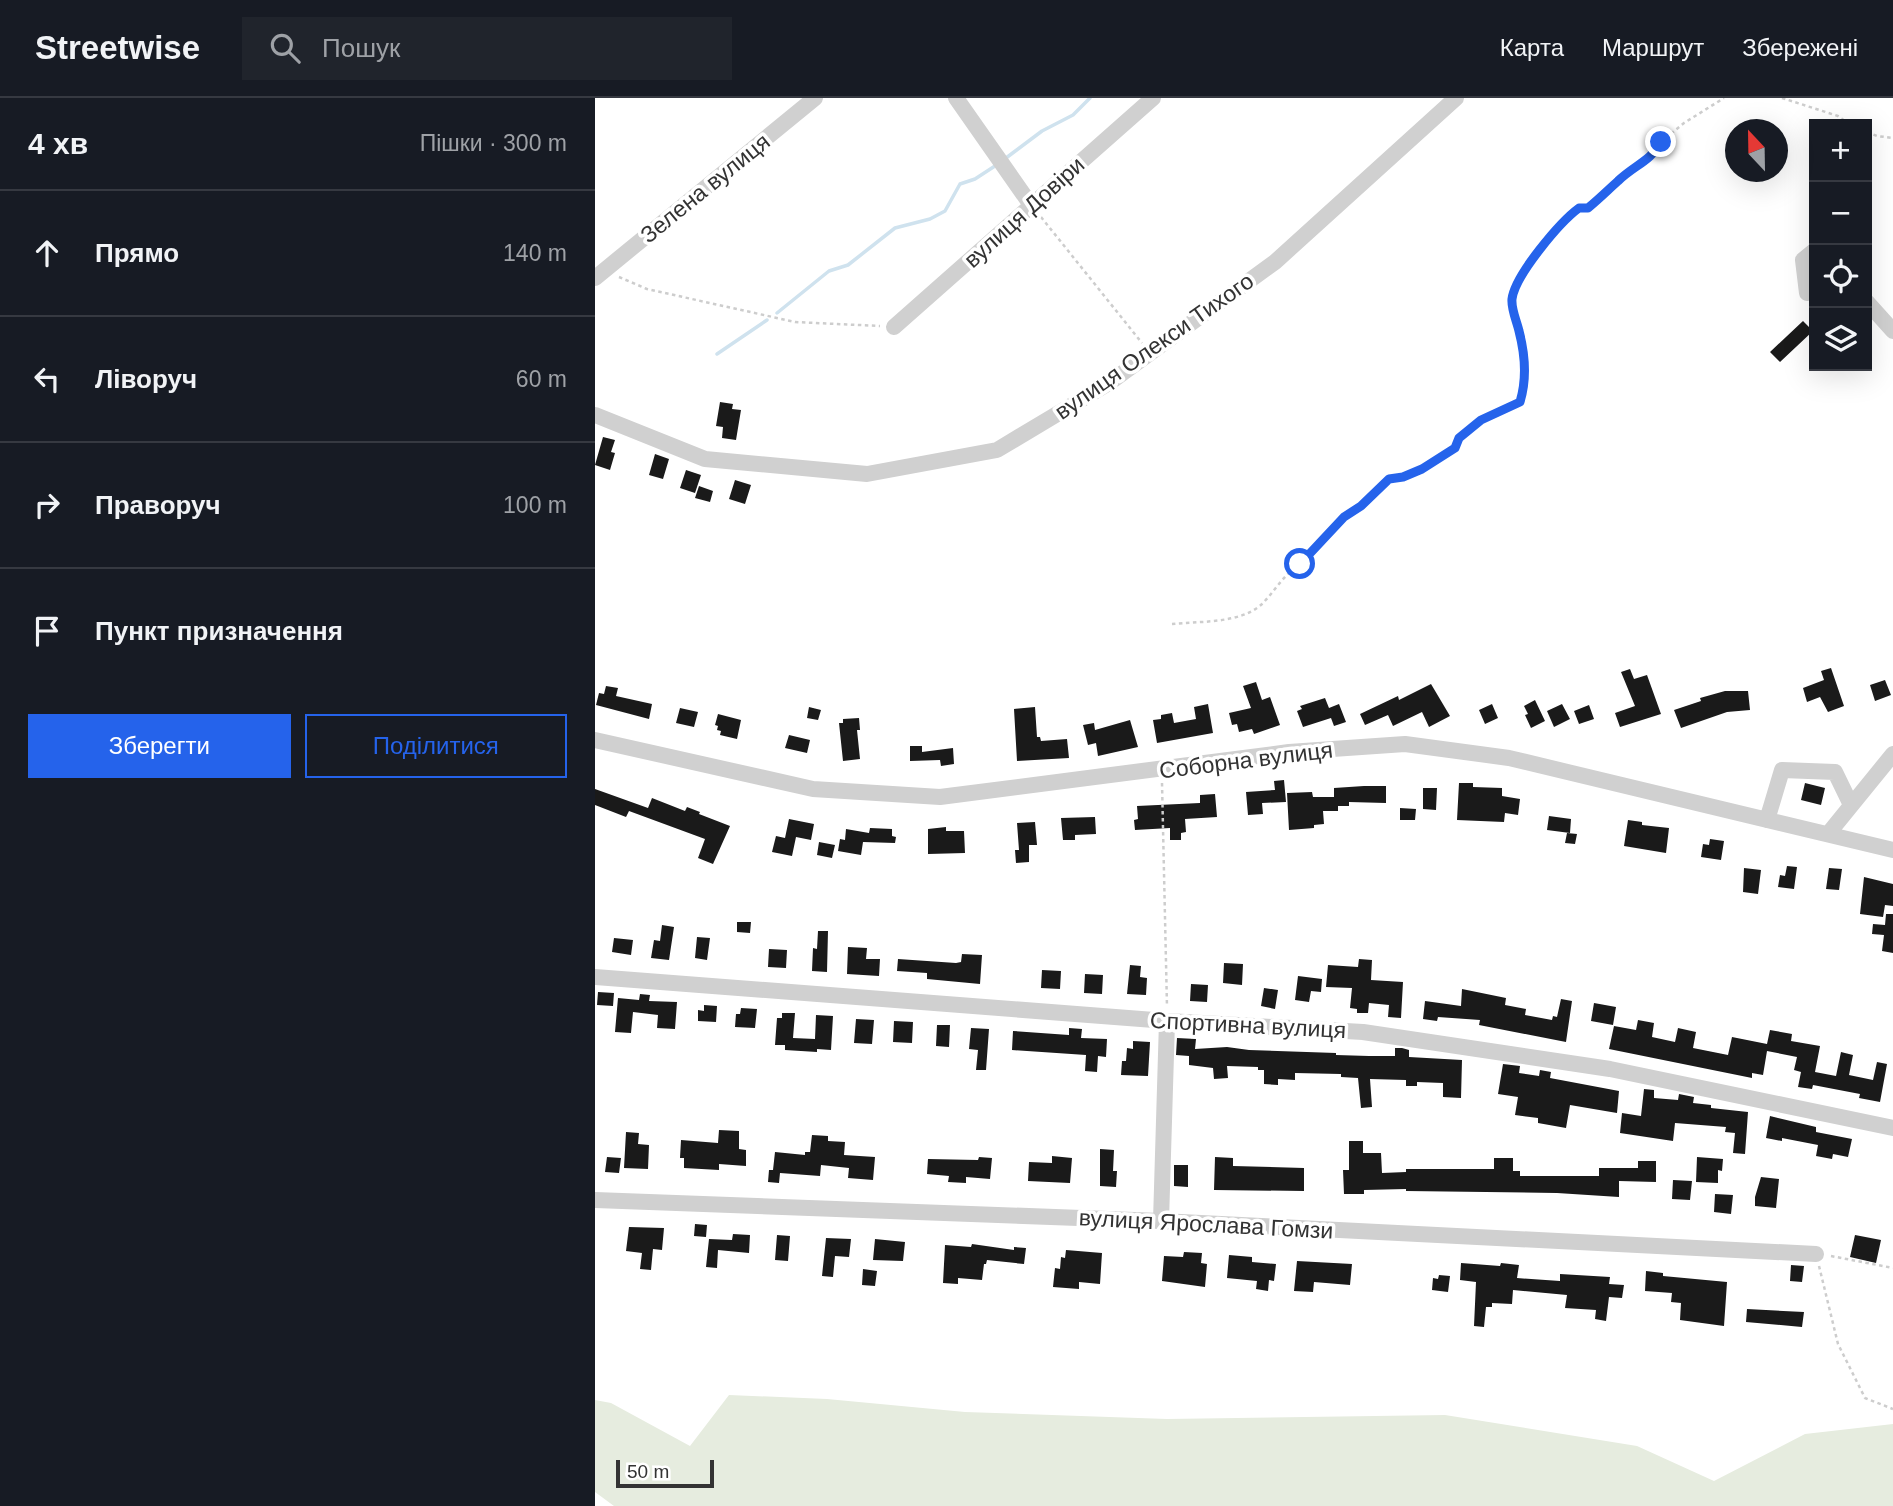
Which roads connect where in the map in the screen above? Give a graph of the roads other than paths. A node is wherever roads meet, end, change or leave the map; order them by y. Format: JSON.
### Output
{"nodes":[{"id":1,"x":815,"y":98,"type":"edge"},
{"id":2,"x":956,"y":98,"type":"edge"},
{"id":3,"x":1153,"y":98,"type":"edge"},
{"id":4,"x":1456,"y":98,"type":"edge"},
{"id":5,"x":1031,"y":205,"type":"junction"},
{"id":6,"x":1809,"y":256,"type":"edge"},
{"id":7,"x":599,"y":274,"type":"edge"},
{"id":8,"x":1807,"y":293,"type":"dead end"},
{"id":9,"x":1872,"y":308,"type":"edge"},
{"id":10,"x":894,"y":327,"type":"road end"},
{"id":11,"x":1893,"y":331,"type":"edge"},
{"id":12,"x":595,"y":415,"type":"edge"},
{"id":13,"x":595,"y":740,"type":"edge"},
{"id":14,"x":1893,"y":754,"type":"edge"},
{"id":15,"x":1851,"y":805,"type":"junction"},
{"id":16,"x":1767,"y":820,"type":"junction"},
{"id":17,"x":1828,"y":834,"type":"junction"},
{"id":18,"x":1893,"y":850,"type":"edge"},
{"id":19,"x":595,"y":976,"type":"edge"},
{"id":20,"x":1167,"y":1021,"type":"junction"},
{"id":21,"x":1893,"y":1128,"type":"edge"},
{"id":22,"x":595,"y":1200,"type":"edge"},
{"id":23,"x":1161,"y":1221,"type":"junction"},
{"id":24,"x":1816,"y":1254,"type":"road end"}],
"edges":[{"from":1,"to":7,"type":"street","name":"Зелена вулиця"},
{"from":2,"to":5,"type":"street"},
{"from":3,"to":5,"type":"street","name":"вулиця Довіри"},
{"from":4,"to":12,"type":"street","name":"вулиця Олекси Тихого"},
{"from":5,"to":10,"type":"street","name":"вулиця Довіри"},
{"from":6,"to":8,"type":"street"},
{"from":9,"to":11,"type":"street"},
{"from":13,"to":16,"type":"street","name":"Соборна вулиця"},
{"from":14,"to":15,"type":"street"},
{"from":15,"to":16,"type":"street"},
{"from":15,"to":17,"type":"street"},
{"from":16,"to":17,"type":"street","name":"Соборна вулиця"},
{"from":17,"to":18,"type":"street","name":"Соборна вулиця"},
{"from":19,"to":20,"type":"street","name":"Спортивна вулиця"},
{"from":20,"to":21,"type":"street","name":"Спортивна вулиця"},
{"from":20,"to":23,"type":"street"},
{"from":22,"to":23,"type":"street","name":"вулиця Ярослава Гомзи"},
{"from":23,"to":24,"type":"street","name":"вулиця Ярослава Гомзи"}]}
